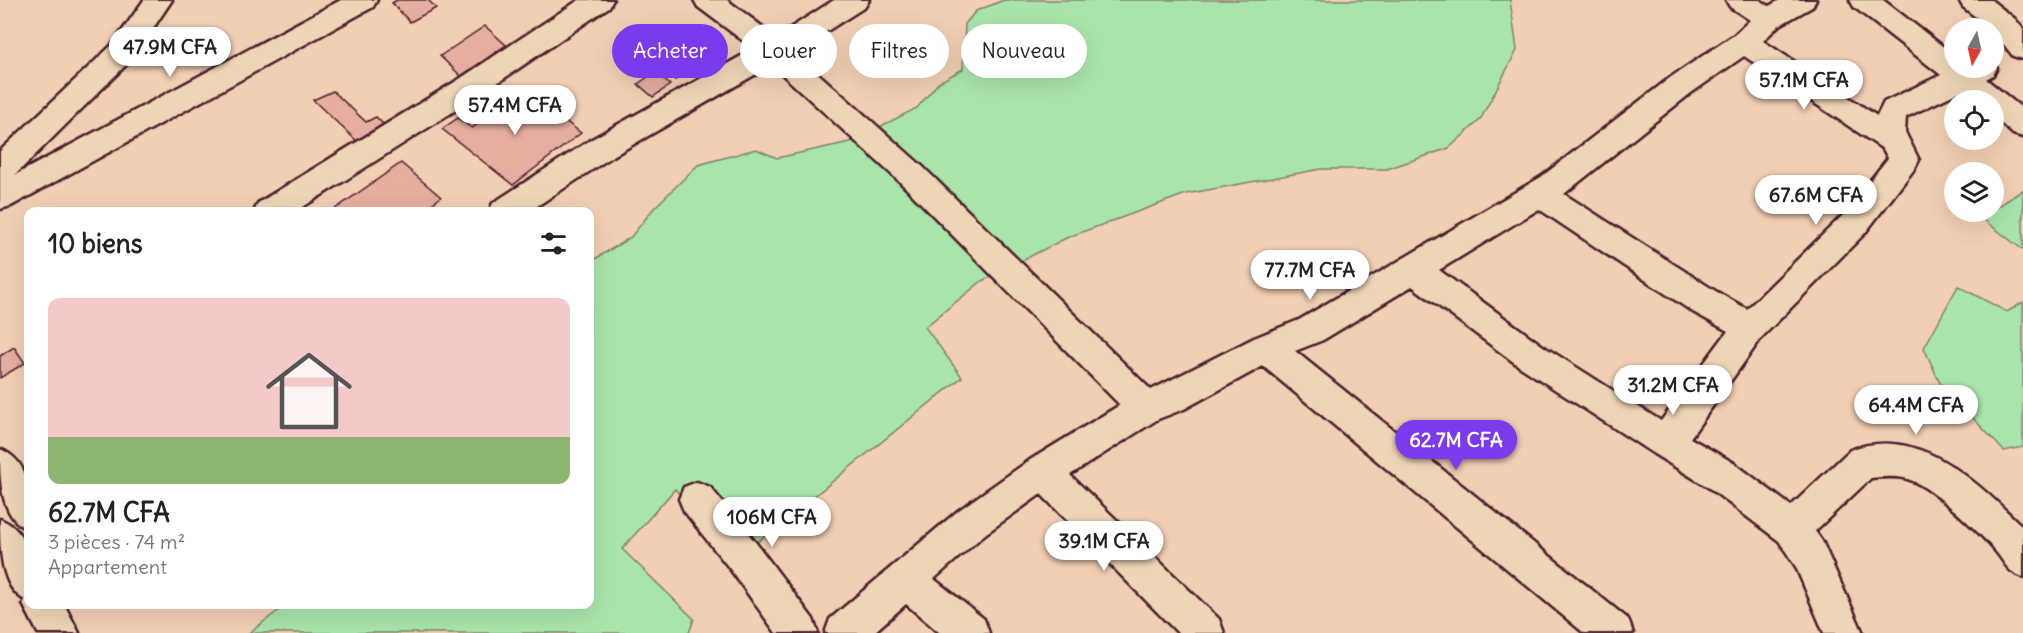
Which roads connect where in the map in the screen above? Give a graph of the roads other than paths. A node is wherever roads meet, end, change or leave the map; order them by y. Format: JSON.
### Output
{"nodes":[{"id":1,"x":158,"y":0,"type":"edge"},
{"id":2,"x":363,"y":0,"type":"edge"},
{"id":3,"x":599,"y":0,"type":"edge"},
{"id":4,"x":708,"y":0,"type":"edge"},
{"id":5,"x":855,"y":0,"type":"edge"},
{"id":6,"x":1740,"y":0,"type":"edge"},
{"id":7,"x":1802,"y":0,"type":"edge"},
{"id":8,"x":1864,"y":0,"type":"edge"},
{"id":9,"x":1973,"y":0,"type":"edge"},
{"id":10,"x":1768,"y":19,"type":"junction"},
{"id":11,"x":740,"y":24,"type":"edge"},
{"id":12,"x":816,"y":24,"type":"edge"},
{"id":13,"x":1744,"y":42,"type":"junction"},
{"id":14,"x":2022,"y":48,"type":"edge"},
{"id":15,"x":1944,"y":52,"type":"edge"},
{"id":16,"x":2004,"y":57,"type":"edge"},
{"id":17,"x":740,"y":69,"type":"edge"},
{"id":18,"x":805,"y":78,"type":"edge"},
{"id":19,"x":1961,"y":78,"type":"edge"},
{"id":20,"x":2004,"y":110,"type":"edge"},
{"id":21,"x":2023,"y":126,"type":"edge"},
{"id":22,"x":1890,"y":140,"type":"junction"},
{"id":23,"x":0,"y":170,"type":"edge"},
{"id":24,"x":1539,"y":193,"type":"junction"},
{"id":25,"x":0,"y":198,"type":"edge"},
{"id":26,"x":277,"y":207,"type":"edge"},
{"id":27,"x":511,"y":207,"type":"edge"},
{"id":28,"x":1415,"y":270,"type":"junction"},
{"id":29,"x":1750,"y":327,"type":"junction"},
{"id":30,"x":1266,"y":348,"type":"junction"},
{"id":31,"x":1146,"y":408,"type":"junction"},
{"id":32,"x":1666,"y":443,"type":"junction"},
{"id":33,"x":0,"y":466,"type":"edge"},
{"id":34,"x":1043,"y":472,"type":"junction"},
{"id":35,"x":697,"y":499,"type":"dead end"},
{"id":36,"x":24,"y":507,"type":"edge"},
{"id":37,"x":24,"y":517,"type":"edge"},
{"id":38,"x":1792,"y":529,"type":"junction"},
{"id":39,"x":0,"y":536,"type":"edge"},
{"id":40,"x":2023,"y":560,"type":"edge"},
{"id":41,"x":24,"y":576,"type":"edge"},
{"id":42,"x":904,"y":579,"type":"junction"},
{"id":43,"x":45,"y":609,"type":"edge"},
{"id":44,"x":60,"y":633,"type":"edge"},
{"id":45,"x":799,"y":633,"type":"edge"},
{"id":46,"x":844,"y":633,"type":"edge"},
{"id":47,"x":970,"y":633,"type":"edge"},
{"id":48,"x":1205,"y":633,"type":"edge"},
{"id":49,"x":1614,"y":633,"type":"edge"},
{"id":50,"x":1845,"y":633,"type":"edge"}],
"edges":[{"from":1,"to":23,"type":"street"},
{"from":2,"to":25,"type":"street"},
{"from":3,"to":26,"type":"street"},
{"from":4,"to":11,"type":"street"},
{"from":5,"to":12,"type":"street"},
{"from":6,"to":10,"type":"street"},
{"from":7,"to":10,"type":"street"},
{"from":8,"to":15,"type":"street"},
{"from":9,"to":14,"type":"street"},
{"from":10,"to":13,"type":"street"},
{"from":13,"to":22,"type":"street"},
{"from":13,"to":24,"type":"street"},
{"from":14,"to":16,"type":"street"},
{"from":17,"to":27,"type":"street"},
{"from":18,"to":31,"type":"street"},
{"from":19,"to":22,"type":"street"},
{"from":20,"to":21,"type":"street"},
{"from":22,"to":29,"type":"street"},
{"from":24,"to":28,"type":"street"},
{"from":24,"to":29,"type":"street"},
{"from":28,"to":30,"type":"street"},
{"from":28,"to":32,"type":"street"},
{"from":29,"to":32,"type":"street"},
{"from":30,"to":31,"type":"street"},
{"from":30,"to":49,"type":"street"},
{"from":31,"to":34,"type":"street"},
{"from":32,"to":38,"type":"street"},
{"from":33,"to":36,"type":"street"},
{"from":34,"to":42,"type":"street"},
{"from":34,"to":48,"type":"street"},
{"from":35,"to":45,"type":"street"},
{"from":37,"to":39,"type":"street"},
{"from":38,"to":40,"type":"street"},
{"from":38,"to":50,"type":"street"},
{"from":39,"to":41,"type":"street"},
{"from":42,"to":46,"type":"street"},
{"from":42,"to":47,"type":"street"},
{"from":43,"to":44,"type":"street"}]}
